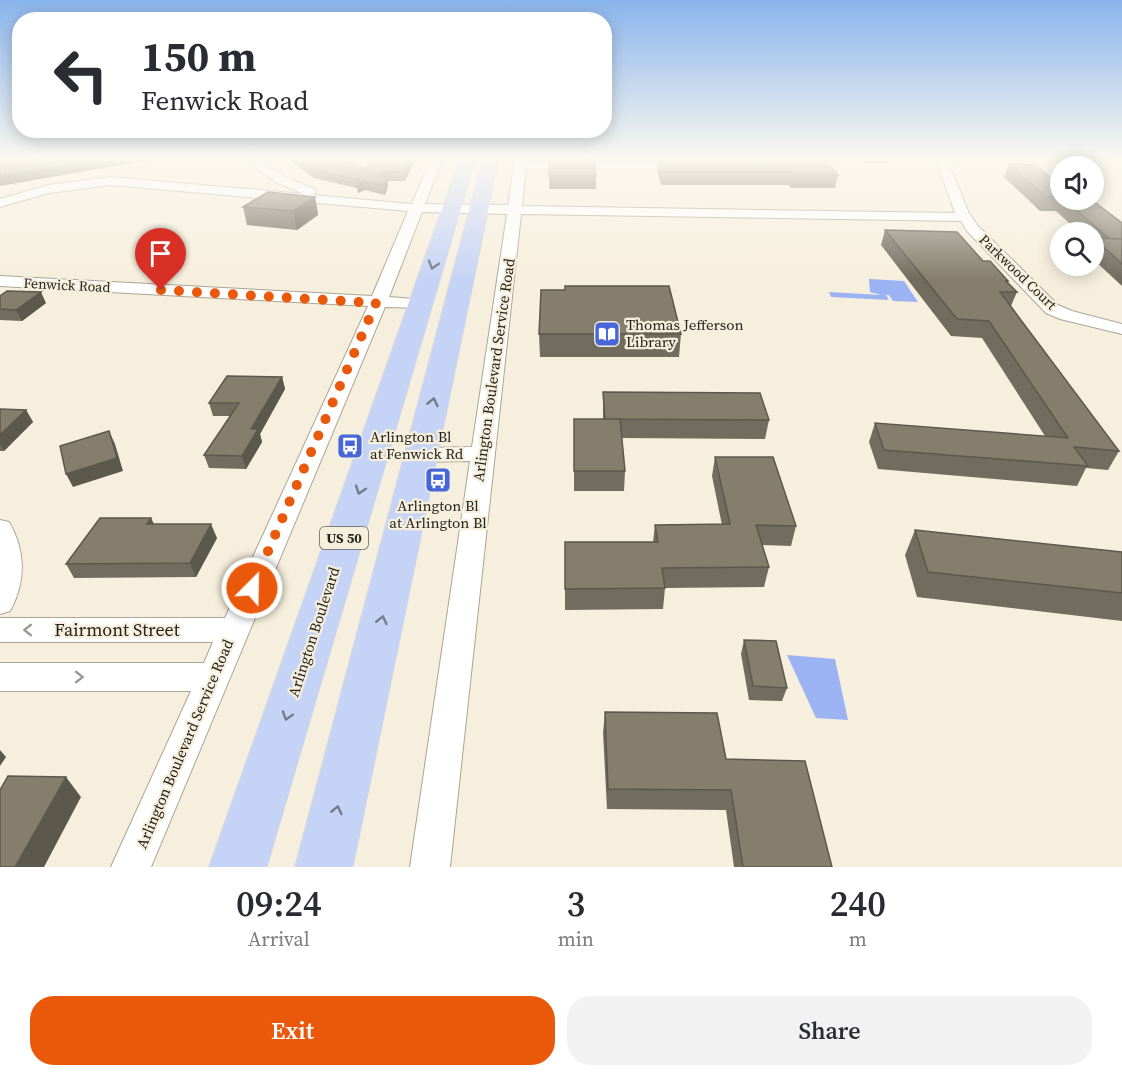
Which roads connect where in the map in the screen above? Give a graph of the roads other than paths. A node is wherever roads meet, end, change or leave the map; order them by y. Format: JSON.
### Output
{"nodes":[{"id":1,"x":16,"y":198,"type":"edge"},
{"id":2,"x":308,"y":198,"type":"edge"},
{"id":3,"x":330,"y":198,"type":"edge"},
{"id":4,"x":446,"y":198,"type":"edge"},
{"id":5,"x":452,"y":198,"type":"edge"},
{"id":6,"x":457,"y":198,"type":"edge"},
{"id":7,"x":516,"y":198,"type":"edge"},
{"id":8,"x":956,"y":198,"type":"edge"},
{"id":9,"x":337,"y":201,"type":"junction"},
{"id":10,"x":0,"y":203,"type":"edge"},
{"id":11,"x":448,"y":209,"type":"junction"},
{"id":12,"x":515,"y":210,"type":"junction"},
{"id":13,"x":965,"y":217,"type":"junction"},
{"id":14,"x":0,"y":280,"type":"edge"},
{"id":15,"x":376,"y":303,"type":"junction"},
{"id":16,"x":421,"y":304,"type":"junction"},
{"id":17,"x":1122,"y":329,"type":"edge"},
{"id":18,"x":483,"y":454,"type":"junction"},
{"id":19,"x":421,"y":455,"type":"junction"},
{"id":20,"x":0,"y":529,"type":"edge"},
{"id":21,"x":0,"y":603,"type":"edge"},
{"id":22,"x":0,"y":630,"type":"edge"},
{"id":23,"x":234,"y":630,"type":"junction"},
{"id":24,"x":0,"y":677,"type":"edge"},
{"id":25,"x":214,"y":677,"type":"junction"},
{"id":26,"x":131,"y":867,"type":"edge"},
{"id":27,"x":238,"y":867,"type":"edge"},
{"id":28,"x":324,"y":867,"type":"edge"},
{"id":29,"x":430,"y":867,"type":"edge"}],
"edges":[{"from":1,"to":10,"type":"street"},
{"from":2,"to":9,"type":"street"},
{"from":3,"to":9,"type":"street"},
{"from":4,"to":11,"type":"street","name":"Arlington Boulevard Service Road"},
{"from":5,"to":11,"type":"highway","name":"Arlington Boulevard","number":"US 50"},
{"from":6,"to":11,"type":"highway","name":"Arlington Boulevard","number":"US 50"},
{"from":7,"to":12,"type":"street","name":"Arlington Boulevard Service Road"},
{"from":8,"to":13,"type":"street","name":"Parkwood Court"},
{"from":9,"to":11,"type":"street"},
{"from":11,"to":12,"type":"street"},
{"from":11,"to":15,"type":"street","name":"Arlington Boulevard Service Road"},
{"from":11,"to":16,"type":"highway","name":"Arlington Boulevard","number":"US 50","one_way":true},
{"from":19,"to":11,"type":"highway","name":"Arlington Boulevard","number":"US 50","one_way":true},
{"from":12,"to":13,"type":"street"},
{"from":12,"to":18,"type":"street","name":"Arlington Boulevard Service Road"},
{"from":13,"to":17,"type":"street","name":"Parkwood Court"},
{"from":14,"to":15,"type":"street","name":"Fenwick Road"},
{"from":15,"to":16,"type":"street","name":"Fenwick Road"},
{"from":15,"to":23,"type":"street","name":"Arlington Boulevard Service Road"},
{"from":16,"to":27,"type":"highway","name":"Arlington Boulevard","number":"US 50","one_way":true},
{"from":18,"to":19,"type":"street"},
{"from":18,"to":29,"type":"street","name":"Arlington Boulevard Service Road"},
{"from":28,"to":19,"type":"highway","name":"Arlington Boulevard","number":"US 50","one_way":true},
{"from":20,"to":21,"type":"street"},
{"from":23,"to":22,"type":"street","name":"Fairmont Street","one_way":true},
{"from":23,"to":25,"type":"street","name":"Arlington Boulevard Service Road"},
{"from":24,"to":25,"type":"street","one_way":true},
{"from":25,"to":26,"type":"street","name":"Arlington Boulevard Service Road"}]}
